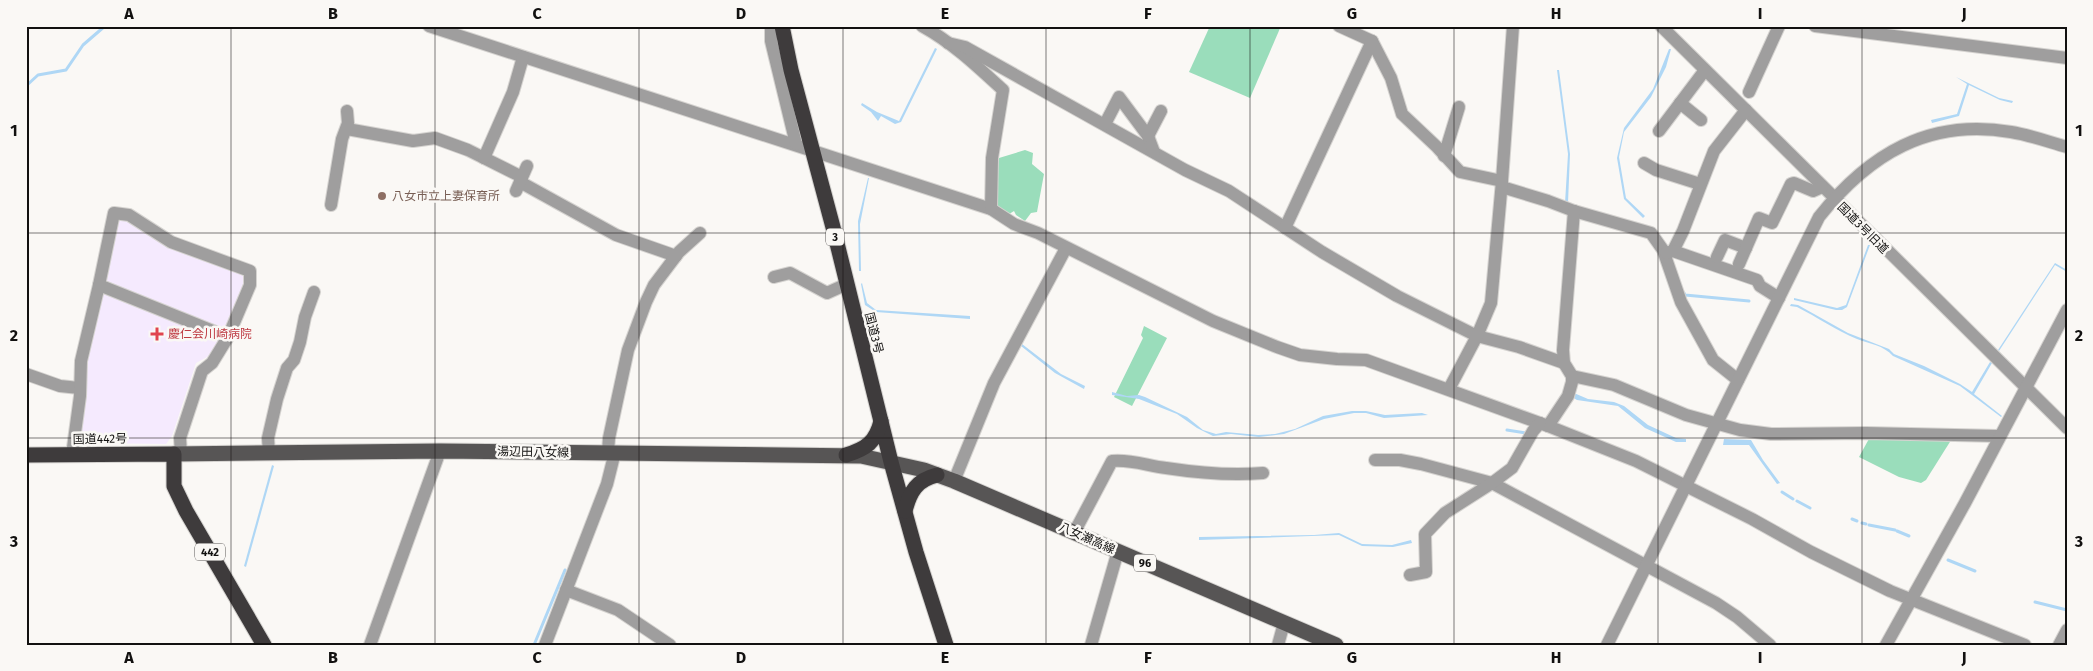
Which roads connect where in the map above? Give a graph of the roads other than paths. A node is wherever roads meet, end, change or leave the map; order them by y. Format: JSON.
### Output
{"nodes":[{"id":1,"x":430,"y":26,"type":"edge"},
{"id":2,"x":922,"y":26,"type":"edge"},
{"id":3,"x":1340,"y":26,"type":"edge"},
{"id":4,"x":1513,"y":26,"type":"edge"},
{"id":5,"x":1661,"y":26,"type":"edge"},
{"id":6,"x":1779,"y":26,"type":"edge"},
{"id":7,"x":1815,"y":26,"type":"edge"},
{"id":8,"x":776,"y":27,"type":"edge"},
{"id":9,"x":939,"y":30,"type":"edge"},
{"id":10,"x":1372,"y":41,"type":"junction"},
{"id":11,"x":948,"y":43,"type":"junction"},
{"id":12,"x":523,"y":57,"type":"junction"},
{"id":13,"x":2067,"y":58,"type":"edge"},
{"id":14,"x":1706,"y":70,"type":"junction"},
{"id":15,"x":1748,"y":92,"type":"dead end"},
{"id":16,"x":1680,"y":103,"type":"junction"},
{"id":17,"x":1459,"y":107,"type":"dead end"},
{"id":18,"x":1746,"y":110,"type":"junction"},
{"id":19,"x":347,"y":111,"type":"dead end"},
{"id":20,"x":1161,"y":111,"type":"dead end"},
{"id":21,"x":1701,"y":120,"type":"dead end"},
{"id":22,"x":1105,"y":124,"type":"junction"},
{"id":23,"x":347,"y":129,"type":"junction"},
{"id":24,"x":1659,"y":131,"type":"dead end"},
{"id":25,"x":1148,"y":136,"type":"junction"},
{"id":26,"x":796,"y":144,"type":"junction"},
{"id":27,"x":2067,"y":147,"type":"edge"},
{"id":28,"x":812,"y":150,"type":"junction"},
{"id":29,"x":1154,"y":152,"type":"junction"},
{"id":30,"x":1444,"y":156,"type":"junction"},
{"id":31,"x":484,"y":158,"type":"junction"},
{"id":32,"x":1644,"y":163,"type":"dead end"},
{"id":33,"x":1502,"y":184,"type":"junction"},
{"id":34,"x":1700,"y":184,"type":"junction"},
{"id":35,"x":1822,"y":187,"type":"junction"},
{"id":36,"x":1833,"y":198,"type":"junction"},
{"id":37,"x":331,"y":205,"type":"dead end"},
{"id":38,"x":992,"y":209,"type":"junction"},
{"id":39,"x":1574,"y":211,"type":"junction"},
{"id":40,"x":1285,"y":228,"type":"junction"},
{"id":41,"x":700,"y":233,"type":"dead end"},
{"id":42,"x":1066,"y":248,"type":"junction"},
{"id":43,"x":1746,"y":248,"type":"junction"},
{"id":44,"x":1668,"y":252,"type":"junction"},
{"id":45,"x":676,"y":256,"type":"junction"},
{"id":46,"x":1717,"y":257,"type":"dead end"},
{"id":47,"x":1739,"y":264,"type":"dead end"},
{"id":48,"x":774,"y":276,"type":"dead end"},
{"id":49,"x":847,"y":284,"type":"junction"},
{"id":50,"x":100,"y":285,"type":"junction"},
{"id":51,"x":314,"y":292,"type":"dead end"},
{"id":52,"x":1779,"y":298,"type":"junction"},
{"id":53,"x":2067,"y":310,"type":"edge"},
{"id":54,"x":1477,"y":336,"type":"junction"},
{"id":55,"x":228,"y":337,"type":"junction"},
{"id":56,"x":1564,"y":363,"type":"junction"},
{"id":57,"x":26,"y":374,"type":"edge"},
{"id":58,"x":1572,"y":376,"type":"junction"},
{"id":59,"x":1738,"y":380,"type":"junction"},
{"id":60,"x":79,"y":388,"type":"junction"},
{"id":61,"x":2025,"y":388,"type":"junction"},
{"id":62,"x":1449,"y":389,"type":"junction"},
{"id":63,"x":881,"y":421,"type":"junction"},
{"id":64,"x":1716,"y":424,"type":"junction"},
{"id":65,"x":1544,"y":425,"type":"junction"},
{"id":66,"x":2067,"y":428,"type":"edge"},
{"id":67,"x":1999,"y":436,"type":"junction"},
{"id":68,"x":440,"y":451,"type":"junction"},
{"id":69,"x":612,"y":452,"type":"junction"},
{"id":70,"x":269,"y":453,"type":"junction"},
{"id":71,"x":177,"y":454,"type":"junction"},
{"id":72,"x":26,"y":455,"type":"edge"},
{"id":73,"x":72,"y":455,"type":"junction"},
{"id":74,"x":846,"y":456,"type":"junction"},
{"id":75,"x":1375,"y":460,"type":"dead end"},
{"id":76,"x":891,"y":462,"type":"junction"},
{"id":77,"x":1263,"y":473,"type":"dead end"},
{"id":78,"x":937,"y":475,"type":"junction"},
{"id":79,"x":954,"y":481,"type":"junction"},
{"id":80,"x":1492,"y":483,"type":"junction"},
{"id":81,"x":1686,"y":484,"type":"junction"},
{"id":82,"x":905,"y":511,"type":"junction"},
{"id":83,"x":1075,"y":532,"type":"junction"},
{"id":84,"x":1118,"y":551,"type":"junction"},
{"id":85,"x":1645,"y":568,"type":"junction"},
{"id":86,"x":1410,"y":575,"type":"dead end"},
{"id":87,"x":566,"y":590,"type":"junction"},
{"id":88,"x":1911,"y":600,"type":"junction"},
{"id":89,"x":1284,"y":623,"type":"junction"},
{"id":90,"x":2067,"y":630,"type":"edge"},
{"id":91,"x":264,"y":645,"type":"edge"},
{"id":92,"x":370,"y":645,"type":"edge"},
{"id":93,"x":545,"y":645,"type":"edge"},
{"id":94,"x":670,"y":645,"type":"edge"},
{"id":95,"x":946,"y":645,"type":"edge"},
{"id":96,"x":1090,"y":645,"type":"edge"},
{"id":97,"x":1278,"y":645,"type":"edge"},
{"id":98,"x":1336,"y":645,"type":"edge"},
{"id":99,"x":1607,"y":645,"type":"edge"},
{"id":100,"x":1770,"y":645,"type":"edge"},
{"id":101,"x":1886,"y":645,"type":"edge"},
{"id":102,"x":2025,"y":645,"type":"edge"},
{"id":103,"x":2059,"y":645,"type":"edge"}],
"edges":[{"from":1,"to":12,"type":"street"},
{"from":2,"to":9,"type":"street"},
{"from":3,"to":10,"type":"street"},
{"from":4,"to":33,"type":"street"},
{"from":5,"to":14,"type":"street","name":"国道3号旧道"},
{"from":6,"to":15,"type":"street"},
{"from":7,"to":13,"type":"street"},
{"from":8,"to":26,"type":"street"},
{"from":8,"to":28,"type":"highway","name":"国道3号","number":"3"},
{"from":9,"to":11,"type":"street"},
{"from":10,"to":30,"type":"street"},
{"from":10,"to":40,"type":"street"},
{"from":11,"to":22,"type":"street"},
{"from":11,"to":38,"type":"street"},
{"from":12,"to":26,"type":"street"},
{"from":12,"to":31,"type":"street"},
{"from":14,"to":16,"type":"street"},
{"from":14,"to":18,"type":"street","name":"国道3号旧道"},
{"from":16,"to":21,"type":"street"},
{"from":16,"to":24,"type":"street"},
{"from":17,"to":30,"type":"street"},
{"from":18,"to":34,"type":"street"},
{"from":18,"to":35,"type":"street","name":"国道3号旧道"},
{"from":19,"to":23,"type":"street"},
{"from":20,"to":25,"type":"street"},
{"from":22,"to":25,"type":"street"},
{"from":22,"to":29,"type":"street"},
{"from":23,"to":31,"type":"street"},
{"from":23,"to":37,"type":"street"},
{"from":25,"to":29,"type":"street"},
{"from":26,"to":28,"type":"street"},
{"from":27,"to":36,"type":"street"},
{"from":28,"to":38,"type":"street"},
{"from":28,"to":49,"type":"highway","name":"国道3号","number":"3"},
{"from":29,"to":40,"type":"street"},
{"from":30,"to":33,"type":"street"},
{"from":31,"to":45,"type":"street"},
{"from":32,"to":34,"type":"street"},
{"from":33,"to":39,"type":"street"},
{"from":33,"to":54,"type":"street"},
{"from":34,"to":44,"type":"street"},
{"from":35,"to":36,"type":"street","name":"国道3号旧道"},
{"from":35,"to":43,"type":"street"},
{"from":36,"to":52,"type":"street"},
{"from":36,"to":61,"type":"street","name":"国道3号旧道"},
{"from":38,"to":42,"type":"street"},
{"from":39,"to":44,"type":"street"},
{"from":39,"to":56,"type":"street"},
{"from":40,"to":54,"type":"street"},
{"from":41,"to":45,"type":"street"},
{"from":42,"to":62,"type":"street"},
{"from":42,"to":79,"type":"street"},
{"from":43,"to":46,"type":"street"},
{"from":43,"to":47,"type":"street"},
{"from":44,"to":52,"type":"street"},
{"from":44,"to":59,"type":"street"},
{"from":45,"to":69,"type":"street"},
{"from":48,"to":49,"type":"street"},
{"from":49,"to":63,"type":"highway","name":"国道3号","number":"3"},
{"from":50,"to":55,"type":"street"},
{"from":50,"to":55,"type":"street"},
{"from":50,"to":60,"type":"street"},
{"from":51,"to":70,"type":"street"},
{"from":52,"to":59,"type":"street"},
{"from":53,"to":61,"type":"street"},
{"from":54,"to":56,"type":"street"},
{"from":54,"to":62,"type":"street"},
{"from":55,"to":71,"type":"street"},
{"from":56,"to":58,"type":"street"},
{"from":57,"to":60,"type":"street"},
{"from":58,"to":64,"type":"street"},
{"from":58,"to":65,"type":"street"},
{"from":59,"to":64,"type":"street"},
{"from":60,"to":73,"type":"street"},
{"from":61,"to":66,"type":"street","name":"国道3号旧道"},
{"from":61,"to":67,"type":"street"},
{"from":62,"to":65,"type":"street"},
{"from":63,"to":74,"type":"highway"},
{"from":63,"to":76,"type":"highway","name":"国道3号","number":"3"},
{"from":64,"to":67,"type":"street"},
{"from":64,"to":81,"type":"street"},
{"from":65,"to":80,"type":"street"},
{"from":65,"to":81,"type":"street"},
{"from":67,"to":88,"type":"street"},
{"from":68,"to":69,"type":"main road","name":"湯辺田八女線"},
{"from":68,"to":70,"type":"main road","name":"湯辺田八女線"},
{"from":68,"to":92,"type":"street"},
{"from":69,"to":74,"type":"main road","name":"湯辺田八女線"},
{"from":69,"to":87,"type":"street"},
{"from":70,"to":71,"type":"main road","name":"湯辺田八女線"},
{"from":71,"to":73,"type":"highway","name":"国道442号"},
{"from":71,"to":91,"type":"highway","number":"442"},
{"from":72,"to":73,"type":"highway","name":"国道442号"},
{"from":74,"to":76,"type":"main road","name":"湯辺田八女線"},
{"from":75,"to":80,"type":"street"},
{"from":76,"to":78,"type":"main road","name":"八女瀬高線","number":"96"},
{"from":76,"to":82,"type":"highway","name":"国道3号","number":"3"},
{"from":77,"to":83,"type":"street"},
{"from":78,"to":79,"type":"main road","name":"八女瀬高線","number":"96"},
{"from":78,"to":82,"type":"highway"},
{"from":79,"to":83,"type":"main road","name":"八女瀬高線","number":"96"},
{"from":80,"to":85,"type":"street"},
{"from":80,"to":86,"type":"street"},
{"from":81,"to":85,"type":"street"},
{"from":81,"to":88,"type":"street"},
{"from":82,"to":95,"type":"highway","name":"国道3号","number":"3"},
{"from":83,"to":84,"type":"main road","name":"八女瀬高線","number":"96"},
{"from":84,"to":89,"type":"main road","name":"八女瀬高線","number":"96"},
{"from":84,"to":96,"type":"street"},
{"from":85,"to":99,"type":"street"},
{"from":85,"to":100,"type":"street"},
{"from":87,"to":93,"type":"street"},
{"from":87,"to":94,"type":"street"},
{"from":88,"to":101,"type":"street"},
{"from":88,"to":102,"type":"street"},
{"from":89,"to":97,"type":"street"},
{"from":89,"to":98,"type":"main road","name":"八女瀬高線","number":"96"},
{"from":90,"to":103,"type":"street"}]}
